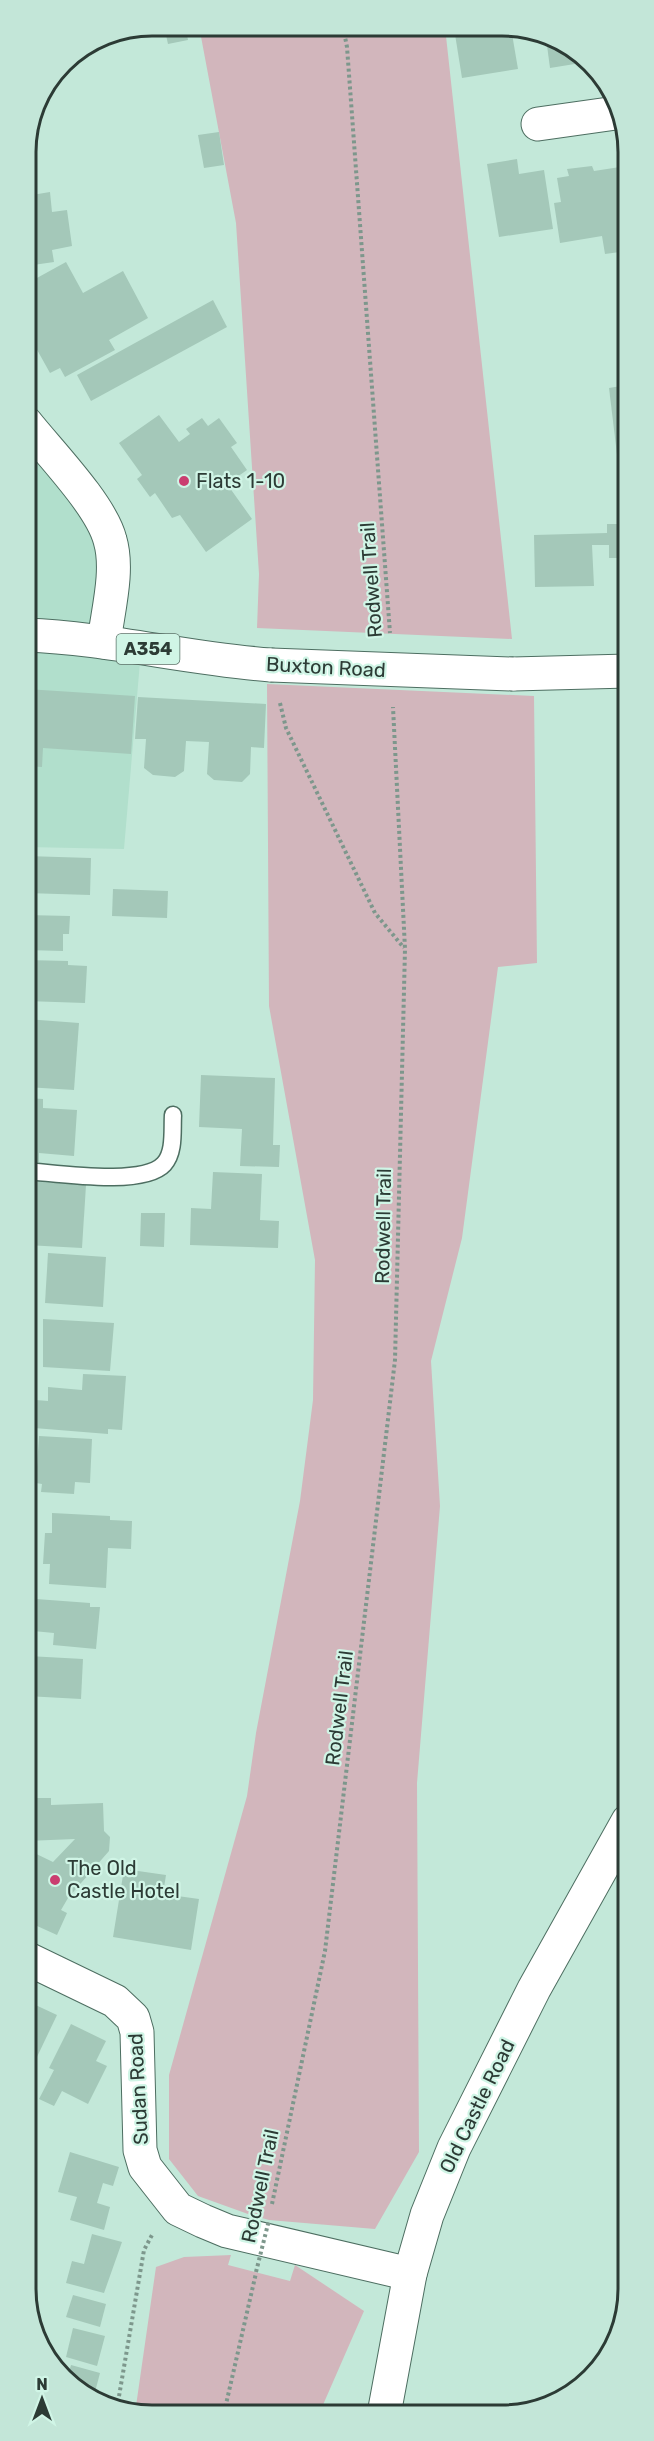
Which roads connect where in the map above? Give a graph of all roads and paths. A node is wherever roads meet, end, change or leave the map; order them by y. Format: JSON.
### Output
{"nodes":[{"id":1,"x":345,"y":36,"type":"edge"},
{"id":2,"x":611,"y":114,"type":"edge"},
{"id":3,"x":538,"y":124,"type":"dead end"},
{"id":4,"x":36,"y":435,"type":"edge"},
{"id":5,"x":390,"y":635,"type":"dead end"},
{"id":6,"x":36,"y":636,"type":"edge"},
{"id":7,"x":104,"y":642,"type":"junction"},
{"id":8,"x":266,"y":664,"type":"junction"},
{"id":9,"x":618,"y":671,"type":"edge"},
{"id":10,"x":393,"y":705,"type":"dead end"},
{"id":11,"x":405,"y":949,"type":"junction"},
{"id":12,"x":173,"y":1115,"type":"dead end"},
{"id":13,"x":36,"y":1173,"type":"edge"},
{"id":14,"x":618,"y":1839,"type":"edge"},
{"id":15,"x":36,"y":1962,"type":"edge"},
{"id":16,"x":178,"y":2209,"type":"junction"},
{"id":17,"x":410,"y":2274,"type":"junction"},
{"id":18,"x":118,"y":2400,"type":"edge"},
{"id":19,"x":226,"y":2405,"type":"edge"},
{"id":20,"x":386,"y":2405,"type":"edge"}],
"edges":[{"from":1,"to":5,"type":"path","name":"Rodwell Trail"},
{"from":2,"to":3,"type":"main road"},
{"from":4,"to":7,"type":"main road"},
{"from":6,"to":7,"type":"main road","name":"Buxton Road","number":"A354"},
{"from":7,"to":8,"type":"main road","name":"Buxton Road","number":"A354"},
{"from":8,"to":9,"type":"main road","name":"Buxton Road","number":"A354","bridge":true},
{"from":8,"to":11,"type":"path"},
{"from":10,"to":11,"type":"path","name":"Rodwell Trail"},
{"from":11,"to":19,"type":"path","name":"Rodwell Trail","bridge":true},
{"from":12,"to":13,"type":"lane"},
{"from":14,"to":17,"type":"main road","name":"Old Castle Road"},
{"from":15,"to":16,"type":"main road","name":"Sudan Road"},
{"from":16,"to":17,"type":"main road","name":"Sudan Road"},
{"from":16,"to":18,"type":"path"},
{"from":17,"to":20,"type":"main road","name":"Old Castle Road"}]}
